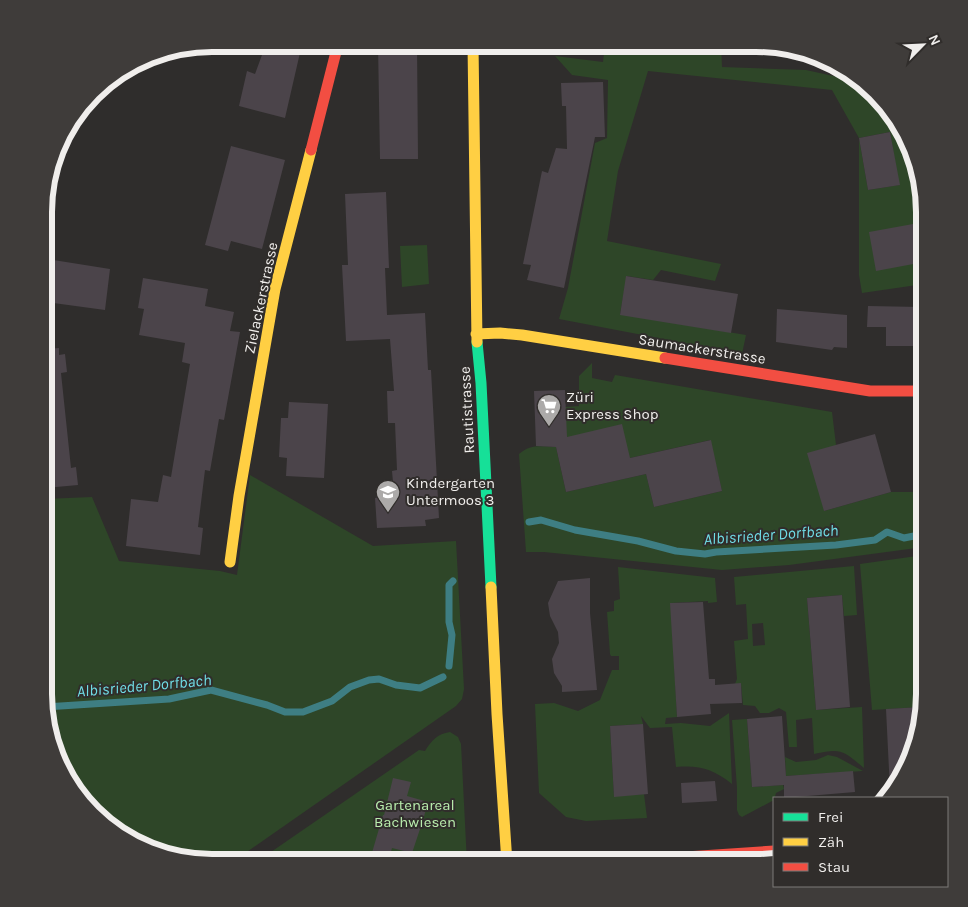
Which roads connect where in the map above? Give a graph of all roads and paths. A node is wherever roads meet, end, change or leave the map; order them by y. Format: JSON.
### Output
{"nodes":[{"id":1,"x":336,"y":52,"type":"edge"},
{"id":2,"x":473,"y":52,"type":"edge"},
{"id":3,"x":476,"y":334,"type":"junction"},
{"id":4,"x":915,"y":391,"type":"edge"},
{"id":5,"x":230,"y":562,"type":"dead end"},
{"id":6,"x":773,"y":851,"type":"edge"},
{"id":7,"x":506,"y":854,"type":"edge"},
{"id":8,"x":730,"y":854,"type":"edge"}],
"edges":[{"from":1,"to":5,"type":"street","name":"Zielackerstrasse"},
{"from":2,"to":3,"type":"street","name":"Rautistrasse"},
{"from":3,"to":4,"type":"street","name":"Saumackerstrasse"},
{"from":3,"to":7,"type":"street","name":"Rautistrasse"},
{"from":6,"to":8,"type":"street"}]}
